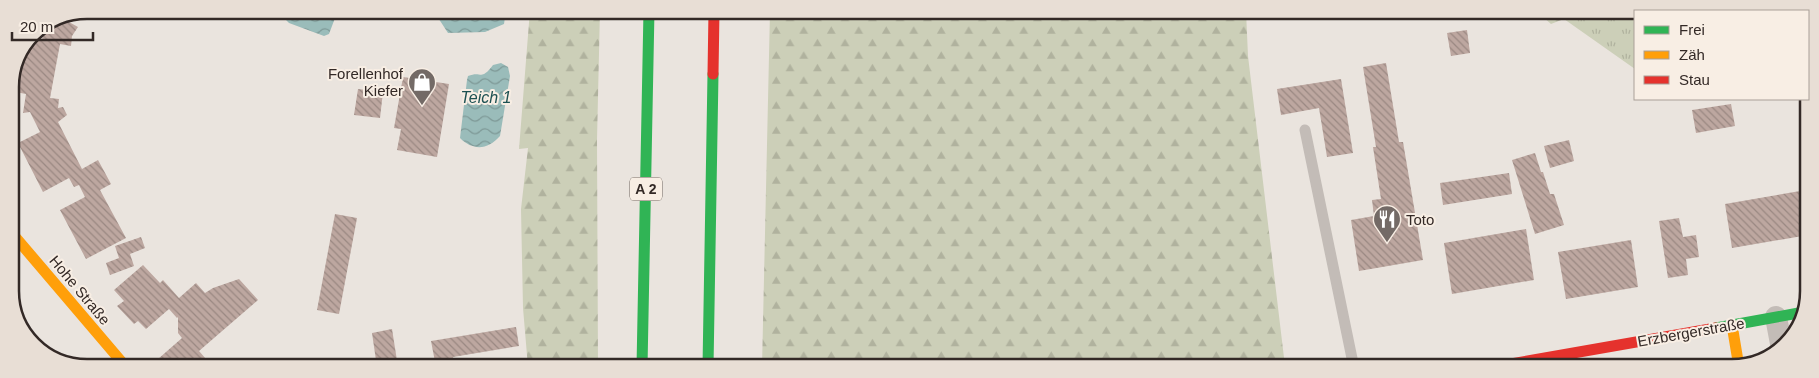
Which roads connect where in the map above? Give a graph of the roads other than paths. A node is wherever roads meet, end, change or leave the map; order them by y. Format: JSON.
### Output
{"nodes":[{"id":1,"x":649,"y":19,"type":"edge"},
{"id":2,"x":714,"y":19,"type":"edge"},
{"id":3,"x":1305,"y":130,"type":"dead end"},
{"id":4,"x":19,"y":241,"type":"edge"},
{"id":5,"x":1796,"y":313,"type":"edge"},
{"id":6,"x":1776,"y":317,"type":"junction"},
{"id":7,"x":1732,"y":325,"type":"junction"},
{"id":8,"x":1780,"y":339,"type":"edge"},
{"id":9,"x":119,"y":359,"type":"edge"},
{"id":10,"x":642,"y":359,"type":"edge"},
{"id":11,"x":708,"y":359,"type":"edge"},
{"id":12,"x":1352,"y":359,"type":"edge"},
{"id":13,"x":1539,"y":359,"type":"edge"},
{"id":14,"x":1738,"y":359,"type":"edge"}],
"edges":[{"from":1,"to":10,"type":"main road","number":"A 2"},
{"from":2,"to":11,"type":"main road"},
{"from":3,"to":12,"type":"lane"},
{"from":4,"to":9,"type":"main road","name":"Hohe Straße"},
{"from":5,"to":6,"type":"main road","name":"Erzbergerstraße"},
{"from":6,"to":7,"type":"main road","name":"Erzbergerstraße"},
{"from":6,"to":8,"type":"street"},
{"from":7,"to":13,"type":"main road","name":"Erzbergerstraße"},
{"from":7,"to":14,"type":"main road"}]}
